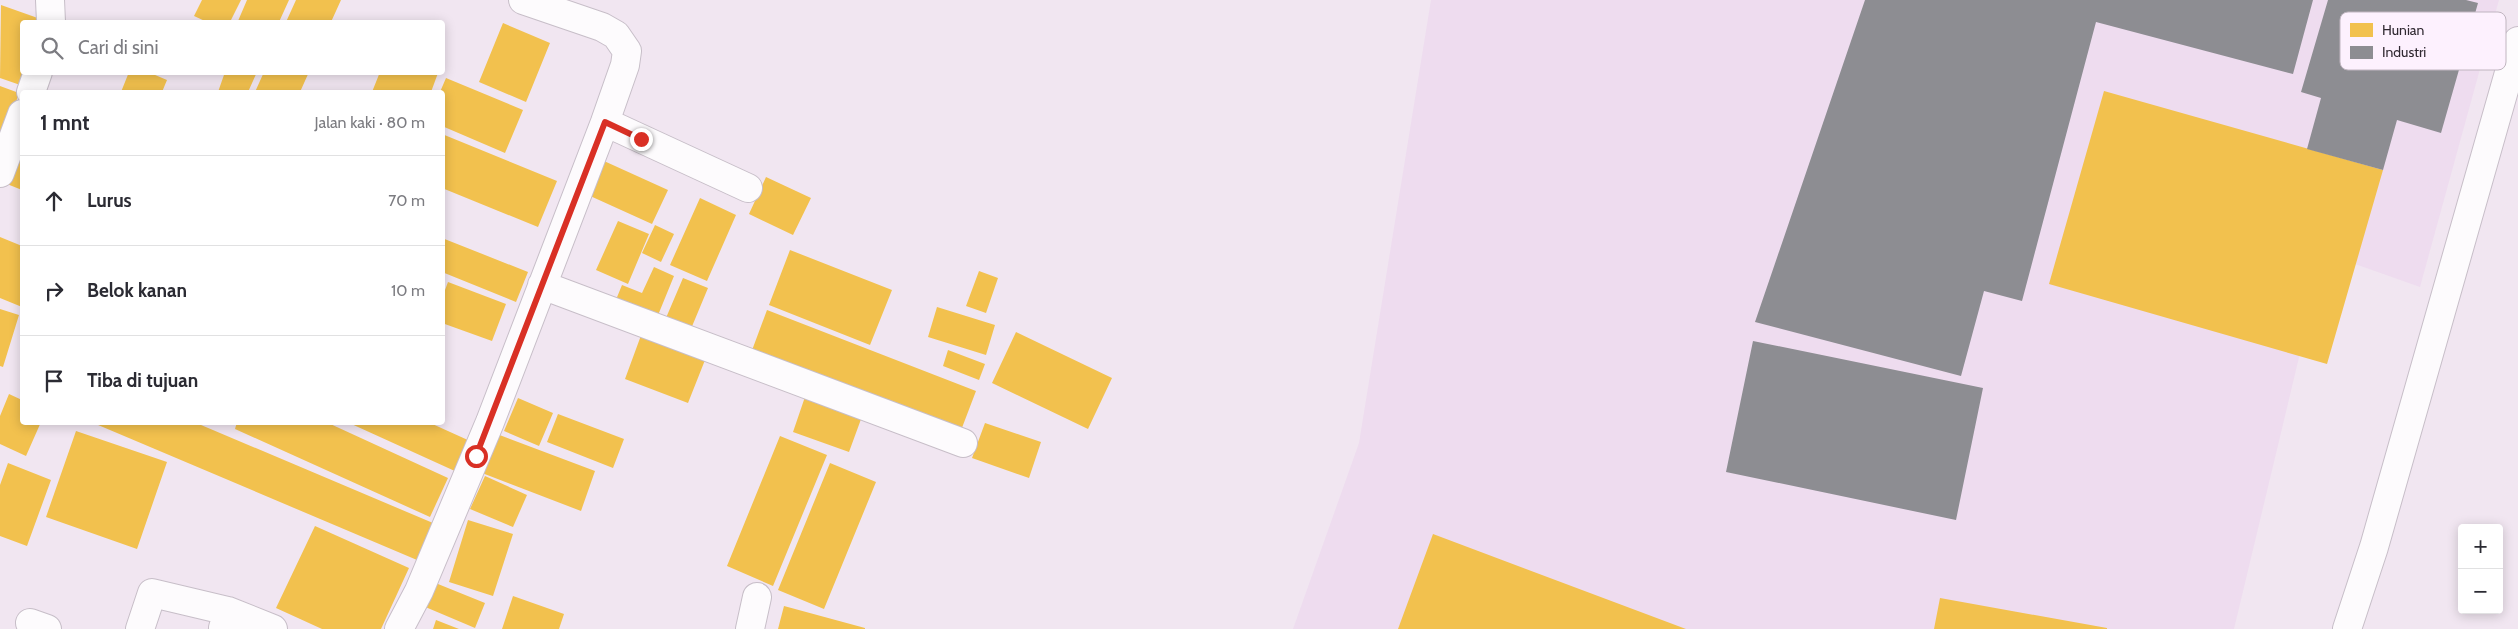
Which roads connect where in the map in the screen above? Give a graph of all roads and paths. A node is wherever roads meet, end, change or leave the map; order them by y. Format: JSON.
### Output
{"nodes":[{"id":1,"x":50,"y":0,"type":"edge"},
{"id":2,"x":523,"y":0,"type":"edge"},
{"id":3,"x":51,"y":20,"type":"edge"},
{"id":4,"x":2518,"y":41,"type":"edge"},
{"id":5,"x":37,"y":75,"type":"edge"},
{"id":6,"x":32,"y":90,"type":"edge"},
{"id":7,"x":20,"y":119,"type":"edge"},
{"id":8,"x":605,"y":122,"type":"junction"},
{"id":9,"x":0,"y":173,"type":"edge"},
{"id":10,"x":748,"y":188,"type":"dead end"},
{"id":11,"x":542,"y":285,"type":"junction"},
{"id":12,"x":963,"y":443,"type":"dead end"},
{"id":13,"x":757,"y":597,"type":"dead end"},
{"id":14,"x":225,"y":620,"type":"edge"},
{"id":15,"x":140,"y":629,"type":"edge"},
{"id":16,"x":273,"y":629,"type":"edge"},
{"id":17,"x":399,"y":629,"type":"edge"},
{"id":18,"x":750,"y":629,"type":"edge"},
{"id":19,"x":2347,"y":629,"type":"edge"}],
"edges":[{"from":1,"to":3,"type":"street"},
{"from":2,"to":8,"type":"street"},
{"from":4,"to":19,"type":"street"},
{"from":5,"to":6,"type":"street"},
{"from":7,"to":9,"type":"street"},
{"from":8,"to":10,"type":"street"},
{"from":8,"to":11,"type":"street"},
{"from":11,"to":12,"type":"street"},
{"from":11,"to":17,"type":"street"},
{"from":13,"to":18,"type":"street"},
{"from":14,"to":15,"type":"street"},
{"from":14,"to":16,"type":"street"}]}
